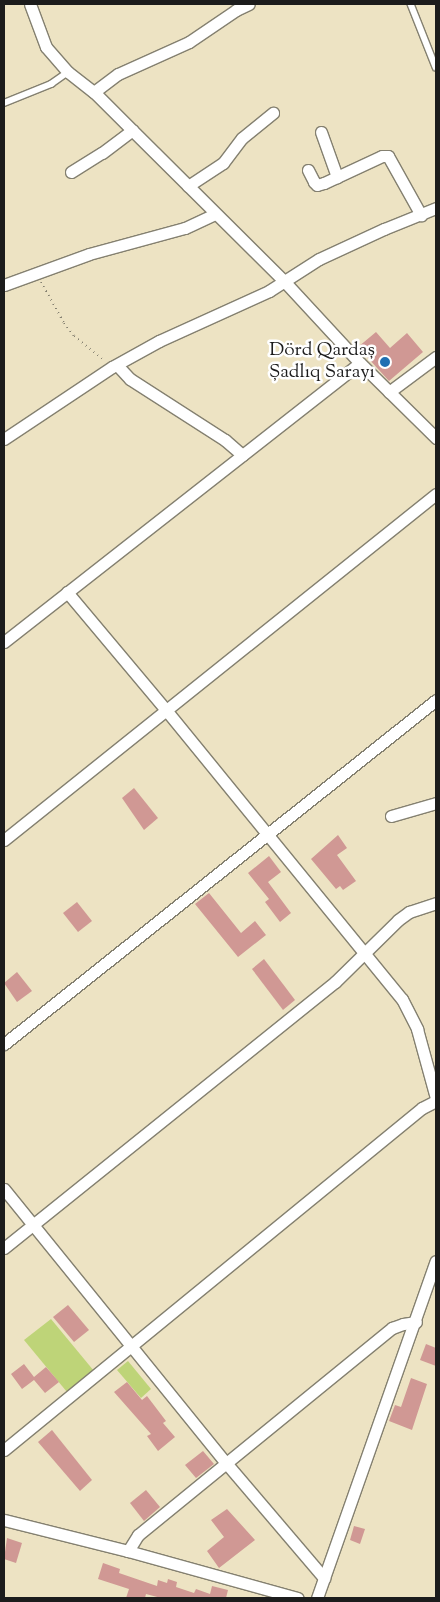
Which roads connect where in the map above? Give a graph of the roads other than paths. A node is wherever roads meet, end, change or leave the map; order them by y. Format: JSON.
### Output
{"nodes":[{"id":1,"x":30,"y":4,"type":"edge"},
{"id":2,"x":411,"y":4,"type":"edge"},
{"id":3,"x":240,"y":5,"type":"edge"},
{"id":4,"x":436,"y":67,"type":"edge"},
{"id":5,"x":68,"y":72,"type":"junction"},
{"id":6,"x":94,"y":92,"type":"junction"},
{"id":7,"x":4,"y":103,"type":"edge"},
{"id":8,"x":272,"y":113,"type":"dead end"},
{"id":9,"x":132,"y":130,"type":"junction"},
{"id":10,"x":320,"y":132,"type":"dead end"},
{"id":11,"x":308,"y":170,"type":"dead end"},
{"id":12,"x":71,"y":172,"type":"dead end"},
{"id":13,"x":337,"y":177,"type":"junction"},
{"id":14,"x":188,"y":186,"type":"junction"},
{"id":15,"x":436,"y":208,"type":"edge"},
{"id":16,"x":215,"y":214,"type":"junction"},
{"id":17,"x":421,"y":215,"type":"junction"},
{"id":18,"x":284,"y":281,"type":"junction"},
{"id":19,"x":4,"y":285,"type":"edge"},
{"id":20,"x":436,"y":357,"type":"edge"},
{"id":21,"x":360,"y":363,"type":"junction"},
{"id":22,"x":115,"y":366,"type":"junction"},
{"id":23,"x":389,"y":392,"type":"junction"},
{"id":24,"x":436,"y":438,"type":"edge"},
{"id":25,"x":4,"y":439,"type":"edge"},
{"id":26,"x":242,"y":455,"type":"junction"},
{"id":27,"x":436,"y":494,"type":"edge"},
{"id":28,"x":66,"y":592,"type":"junction"},
{"id":29,"x":4,"y":642,"type":"edge"},
{"id":30,"x":436,"y":700,"type":"edge"},
{"id":31,"x":166,"y":710,"type":"junction"},
{"id":32,"x":436,"y":803,"type":"edge"},
{"id":33,"x":392,"y":816,"type":"dead end"},
{"id":34,"x":267,"y":834,"type":"junction"},
{"id":35,"x":4,"y":840,"type":"edge"},
{"id":36,"x":436,"y":903,"type":"edge"},
{"id":37,"x":365,"y":952,"type":"junction"},
{"id":38,"x":4,"y":1044,"type":"edge"},
{"id":39,"x":436,"y":1099,"type":"edge"},
{"id":40,"x":4,"y":1189,"type":"edge"},
{"id":41,"x":33,"y":1224,"type":"junction"},
{"id":42,"x":4,"y":1248,"type":"edge"},
{"id":43,"x":436,"y":1261,"type":"edge"},
{"id":44,"x":416,"y":1322,"type":"junction"},
{"id":45,"x":133,"y":1346,"type":"junction"},
{"id":46,"x":4,"y":1450,"type":"edge"},
{"id":47,"x":227,"y":1464,"type":"junction"},
{"id":48,"x":4,"y":1520,"type":"edge"},
{"id":49,"x":128,"y":1551,"type":"junction"},
{"id":50,"x":324,"y":1578,"type":"junction"},
{"id":51,"x":298,"y":1598,"type":"edge"},
{"id":52,"x":317,"y":1598,"type":"edge"}],
"edges":[{"from":1,"to":5,"type":"street"},
{"from":2,"to":4,"type":"lane"},
{"from":3,"to":6,"type":"street"},
{"from":5,"to":6,"type":"street"},
{"from":5,"to":7,"type":"lane"},
{"from":6,"to":9,"type":"street"},
{"from":8,"to":14,"type":"street"},
{"from":9,"to":12,"type":"street"},
{"from":9,"to":14,"type":"street"},
{"from":10,"to":13,"type":"street"},
{"from":11,"to":13,"type":"street"},
{"from":13,"to":17,"type":"street"},
{"from":14,"to":16,"type":"street"},
{"from":15,"to":17,"type":"street"},
{"from":16,"to":18,"type":"street"},
{"from":16,"to":19,"type":"street"},
{"from":17,"to":18,"type":"street"},
{"from":18,"to":21,"type":"street"},
{"from":18,"to":22,"type":"street"},
{"from":20,"to":23,"type":"street"},
{"from":21,"to":23,"type":"street"},
{"from":21,"to":26,"type":"street"},
{"from":22,"to":25,"type":"street"},
{"from":22,"to":26,"type":"street"},
{"from":23,"to":24,"type":"street"},
{"from":26,"to":28,"type":"street"},
{"from":27,"to":31,"type":"street"},
{"from":28,"to":29,"type":"street"},
{"from":28,"to":31,"type":"street"},
{"from":30,"to":34,"type":"street"},
{"from":31,"to":34,"type":"street"},
{"from":31,"to":35,"type":"street"},
{"from":32,"to":33,"type":"street"},
{"from":34,"to":37,"type":"street"},
{"from":34,"to":38,"type":"street"},
{"from":36,"to":37,"type":"street"},
{"from":37,"to":39,"type":"street"},
{"from":37,"to":41,"type":"street"},
{"from":39,"to":45,"type":"street"},
{"from":40,"to":41,"type":"street"},
{"from":41,"to":42,"type":"street"},
{"from":41,"to":45,"type":"street"},
{"from":43,"to":44,"type":"street"},
{"from":44,"to":47,"type":"street"},
{"from":44,"to":50,"type":"street"},
{"from":45,"to":46,"type":"street"},
{"from":45,"to":47,"type":"street"},
{"from":47,"to":49,"type":"street"},
{"from":47,"to":50,"type":"street"},
{"from":48,"to":49,"type":"street"},
{"from":49,"to":51,"type":"street"},
{"from":50,"to":52,"type":"street"}]}
